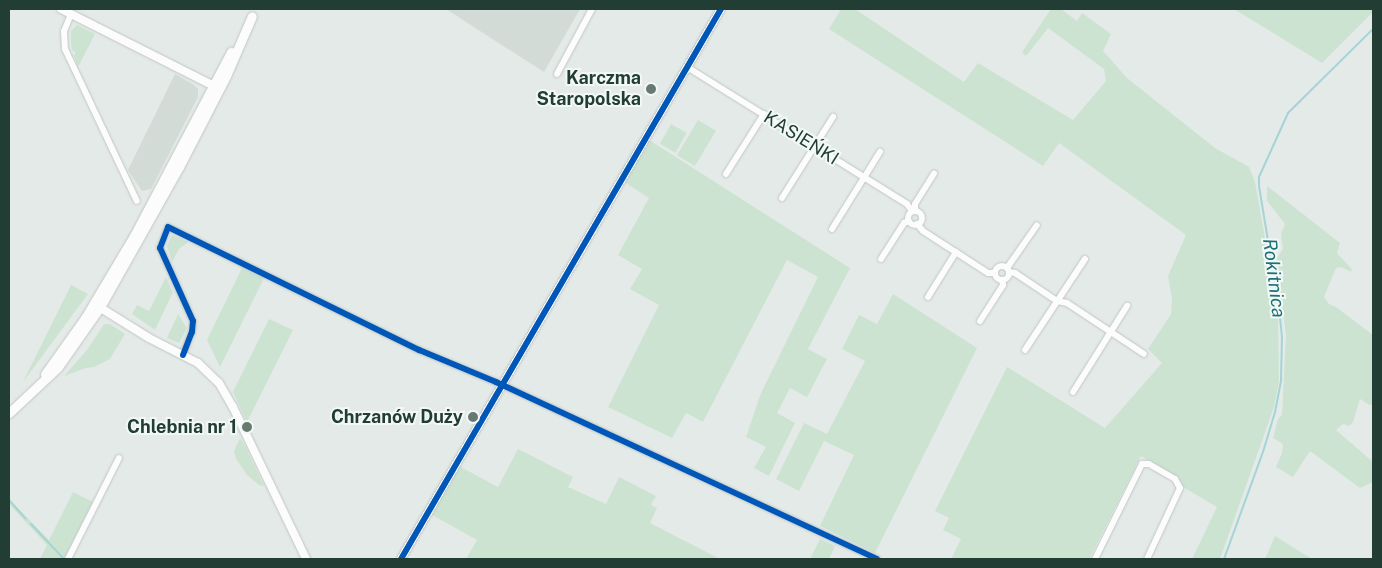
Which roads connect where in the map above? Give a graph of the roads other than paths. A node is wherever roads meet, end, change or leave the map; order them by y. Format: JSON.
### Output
{"nodes":[{"id":1,"x":61,"y":9,"type":"edge"},
{"id":2,"x":592,"y":9,"type":"edge"},
{"id":3,"x":721,"y":9,"type":"edge"},
{"id":4,"x":254,"y":12,"type":"edge"},
{"id":5,"x":71,"y":14,"type":"junction"},
{"id":6,"x":688,"y":67,"type":"junction"},
{"id":7,"x":557,"y":74,"type":"dead end"},
{"id":8,"x":216,"y":87,"type":"junction"},
{"id":9,"x":764,"y":114,"type":"junction"},
{"id":10,"x":833,"y":117,"type":"dead end"},
{"id":11,"x":814,"y":146,"type":"junction"},
{"id":12,"x":880,"y":152,"type":"dead end"},
{"id":13,"x":934,"y":173,"type":"dead end"},
{"id":14,"x":726,"y":174,"type":"dead end"},
{"id":15,"x":864,"y":177,"type":"junction"},
{"id":16,"x":782,"y":198,"type":"dead end"},
{"id":17,"x":137,"y":201,"type":"dead end"},
{"id":18,"x":913,"y":211,"type":"junction"},
{"id":19,"x":909,"y":221,"type":"junction"},
{"id":20,"x":917,"y":224,"type":"junction"},
{"id":21,"x":1037,"y":225,"type":"dead end"},
{"id":22,"x":832,"y":229,"type":"dead end"},
{"id":23,"x":956,"y":252,"type":"junction"},
{"id":24,"x":881,"y":259,"type":"dead end"},
{"id":25,"x":1085,"y":259,"type":"dead end"},
{"id":26,"x":1008,"y":270,"type":"junction"},
{"id":27,"x":995,"y":273,"type":"junction"},
{"id":28,"x":1002,"y":280,"type":"junction"},
{"id":29,"x":928,"y":297,"type":"dead end"},
{"id":30,"x":1057,"y":301,"type":"junction"},
{"id":31,"x":97,"y":306,"type":"junction"},
{"id":32,"x":1127,"y":306,"type":"dead end"},
{"id":33,"x":980,"y":321,"type":"dead end"},
{"id":34,"x":1110,"y":332,"type":"junction"},
{"id":35,"x":1025,"y":350,"type":"dead end"},
{"id":36,"x":1144,"y":354,"type":"dead end"},
{"id":37,"x":183,"y":355,"type":"junction"},
{"id":38,"x":502,"y":386,"type":"junction"},
{"id":39,"x":1072,"y":392,"type":"dead end"},
{"id":40,"x":9,"y":414,"type":"edge"},
{"id":41,"x":119,"y":458,"type":"dead end"},
{"id":42,"x":68,"y":559,"type":"edge"},
{"id":43,"x":306,"y":559,"type":"edge"},
{"id":44,"x":401,"y":559,"type":"edge"},
{"id":45,"x":877,"y":559,"type":"edge"},
{"id":46,"x":1095,"y":559,"type":"edge"},
{"id":47,"x":1147,"y":559,"type":"edge"}],
"edges":[{"from":1,"to":5,"type":"street"},
{"from":2,"to":7,"type":"street"},
{"from":3,"to":6,"type":"street"},
{"from":4,"to":8,"type":"main road"},
{"from":5,"to":8,"type":"street"},
{"from":5,"to":17,"type":"street"},
{"from":6,"to":9,"type":"street","name":"KASIEŃKI"},
{"from":6,"to":38,"type":"street"},
{"from":8,"to":31,"type":"main road"},
{"from":9,"to":11,"type":"street","name":"KASIEŃKI"},
{"from":9,"to":14,"type":"street"},
{"from":10,"to":11,"type":"street"},
{"from":11,"to":15,"type":"street","name":"KASIEŃKI"},
{"from":11,"to":16,"type":"street"},
{"from":12,"to":15,"type":"street"},
{"from":13,"to":18,"type":"street"},
{"from":15,"to":18,"type":"street","name":"KASIEŃKI"},
{"from":15,"to":22,"type":"street"},
{"from":18,"to":19,"type":"street"},
{"from":18,"to":20,"type":"street"},
{"from":19,"to":20,"type":"street"},
{"from":19,"to":24,"type":"street"},
{"from":20,"to":23,"type":"street"},
{"from":21,"to":26,"type":"street"},
{"from":23,"to":27,"type":"street"},
{"from":23,"to":29,"type":"street"},
{"from":25,"to":30,"type":"street"},
{"from":26,"to":27,"type":"street"},
{"from":26,"to":28,"type":"street"},
{"from":26,"to":30,"type":"street"},
{"from":27,"to":28,"type":"street"},
{"from":28,"to":33,"type":"street"},
{"from":30,"to":34,"type":"street"},
{"from":30,"to":35,"type":"street"},
{"from":31,"to":37,"type":"street"},
{"from":31,"to":40,"type":"main road"},
{"from":32,"to":34,"type":"street"},
{"from":34,"to":36,"type":"street"},
{"from":34,"to":39,"type":"street"},
{"from":37,"to":38,"type":"street"},
{"from":37,"to":43,"type":"street"},
{"from":38,"to":44,"type":"street"},
{"from":38,"to":45,"type":"street"},
{"from":41,"to":42,"type":"street"},
{"from":46,"to":47,"type":"street"}]}
